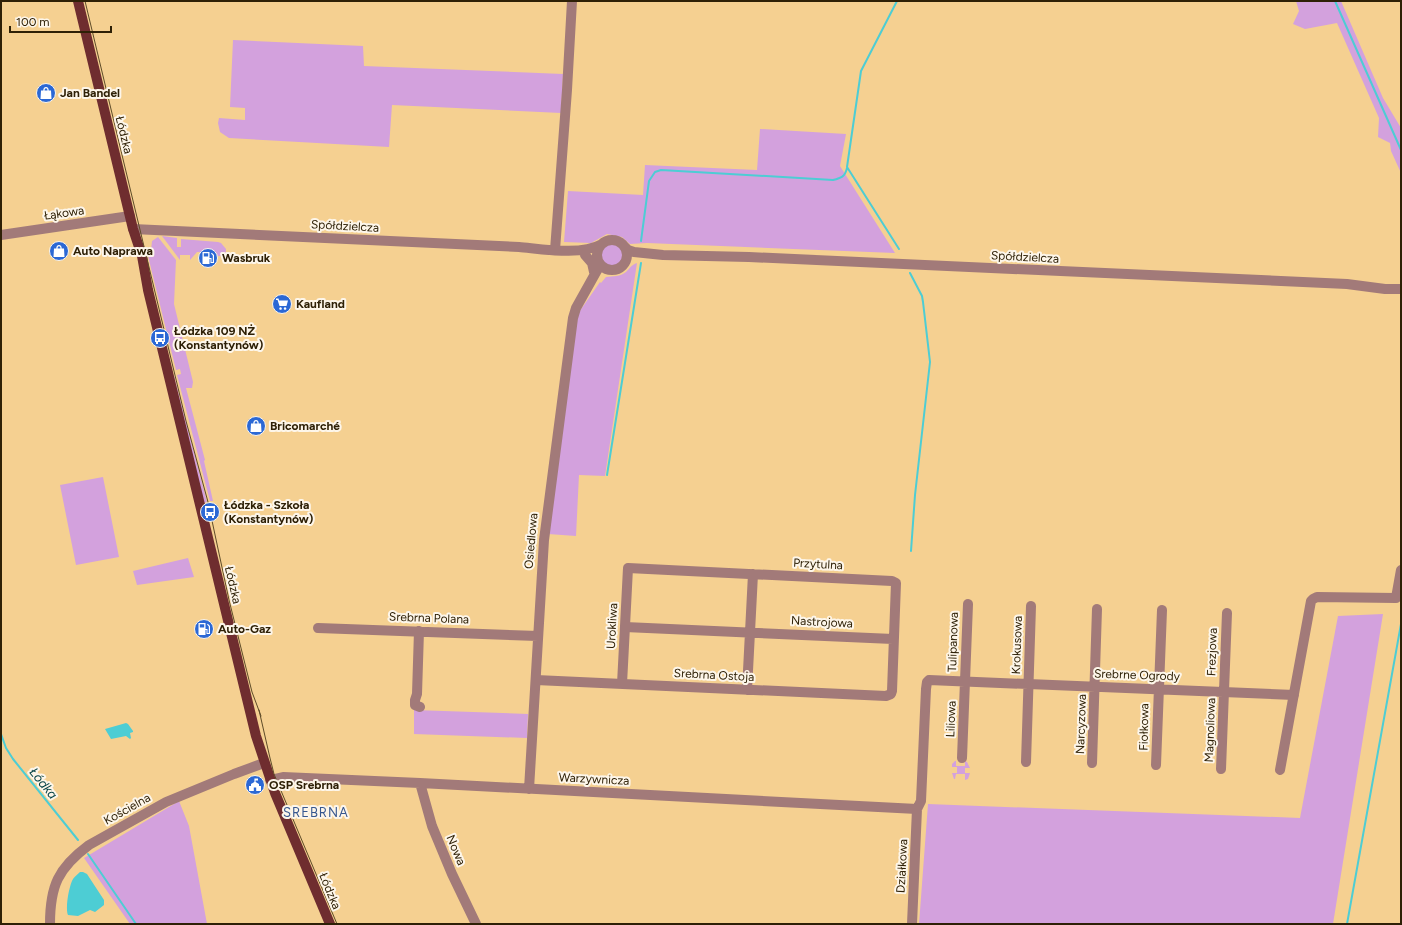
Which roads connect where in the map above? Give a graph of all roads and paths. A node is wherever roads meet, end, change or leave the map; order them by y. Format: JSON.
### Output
{"nodes":[{"id":1,"x":78,"y":1,"type":"edge"},
{"id":2,"x":572,"y":1,"type":"edge"},
{"id":3,"x":130,"y":216,"type":"junction"},
{"id":4,"x":133,"y":229,"type":"junction"},
{"id":5,"x":1,"y":235,"type":"edge"},
{"id":6,"x":602,"y":244,"type":"junction"},
{"id":7,"x":624,"y":246,"type":"junction"},
{"id":8,"x":558,"y":250,"type":"junction"},
{"id":9,"x":585,"y":255,"type":"junction"},
{"id":10,"x":663,"y":255,"type":"junction"},
{"id":11,"x":599,"y":263,"type":"junction"},
{"id":12,"x":622,"y":266,"type":"junction"},
{"id":13,"x":612,"y":270,"type":"junction"},
{"id":14,"x":594,"y":275,"type":"junction"},
{"id":15,"x":1385,"y":289,"type":"junction"},
{"id":16,"x":1401,"y":289,"type":"edge"},
{"id":17,"x":1401,"y":297,"type":"edge"},
{"id":18,"x":582,"y":299,"type":"junction"},
{"id":19,"x":628,"y":568,"type":"joint"},
{"id":20,"x":1401,"y":570,"type":"edge"},
{"id":21,"x":753,"y":574,"type":"junction"},
{"id":22,"x":968,"y":604,"type":"dead end"},
{"id":23,"x":1031,"y":606,"type":"dead end"},
{"id":24,"x":1097,"y":609,"type":"dead end"},
{"id":25,"x":1162,"y":610,"type":"dead end"},
{"id":26,"x":1226,"y":613,"type":"dead end"},
{"id":27,"x":625,"y":627,"type":"junction"},
{"id":28,"x":318,"y":628,"type":"dead end"},
{"id":29,"x":419,"y":631,"type":"junction"},
{"id":30,"x":750,"y":632,"type":"junction"},
{"id":31,"x":538,"y":636,"type":"junction"},
{"id":32,"x":893,"y":639,"type":"junction"},
{"id":33,"x":536,"y":680,"type":"junction"},
{"id":34,"x":965,"y":681,"type":"junction"},
{"id":35,"x":622,"y":684,"type":"junction"},
{"id":36,"x":1029,"y":684,"type":"junction"},
{"id":37,"x":1095,"y":687,"type":"junction"},
{"id":38,"x":1158,"y":689,"type":"junction"},
{"id":39,"x":747,"y":690,"type":"junction"},
{"id":40,"x":1224,"y":692,"type":"junction"},
{"id":41,"x":891,"y":694,"type":"joint"},
{"id":42,"x":1294,"y":694,"type":"junction"},
{"id":43,"x":420,"y":707,"type":"dead end"},
{"id":44,"x":962,"y":758,"type":"dead end"},
{"id":45,"x":1026,"y":762,"type":"dead end"},
{"id":46,"x":264,"y":763,"type":"junction"},
{"id":47,"x":1092,"y":763,"type":"dead end"},
{"id":48,"x":1156,"y":765,"type":"dead end"},
{"id":49,"x":1221,"y":769,"type":"dead end"},
{"id":50,"x":1280,"y":770,"type":"dead end"},
{"id":51,"x":270,"y":780,"type":"junction"},
{"id":52,"x":420,"y":783,"type":"junction"},
{"id":53,"x":529,"y":789,"type":"junction"},
{"id":54,"x":917,"y":809,"type":"junction"},
{"id":55,"x":50,"y":924,"type":"edge"},
{"id":56,"x":330,"y":924,"type":"edge"},
{"id":57,"x":476,"y":924,"type":"edge"},
{"id":58,"x":912,"y":924,"type":"edge"}],
"edges":[{"from":1,"to":3,"type":"main road","name":"Łódzka"},
{"from":2,"to":8,"type":"street"},
{"from":3,"to":4,"type":"main road","name":"Łódzka"},
{"from":3,"to":5,"type":"street","name":"Łąkowa"},
{"from":4,"to":8,"type":"street","name":"Spółdzielcza"},
{"from":4,"to":46,"type":"main road","name":"Łódzka"},
{"from":6,"to":7,"type":"street"},
{"from":6,"to":8,"type":"street"},
{"from":6,"to":11,"type":"street"},
{"from":7,"to":10,"type":"street"},
{"from":7,"to":12,"type":"street"},
{"from":8,"to":9,"type":"street"},
{"from":9,"to":11,"type":"street"},
{"from":9,"to":14,"type":"street"},
{"from":10,"to":12,"type":"street"},
{"from":10,"to":15,"type":"street","name":"Spółdzielcza"},
{"from":11,"to":13,"type":"street"},
{"from":11,"to":14,"type":"street","name":"Osiedlowa"},
{"from":12,"to":13,"type":"street"},
{"from":13,"to":18,"type":"street","name":"Osiedlowa"},
{"from":14,"to":18,"type":"street","name":"Osiedlowa"},
{"from":15,"to":16,"type":"street"},
{"from":15,"to":17,"type":"street"},
{"from":18,"to":31,"type":"street","name":"Osiedlowa"},
{"from":19,"to":21,"type":"street","name":"Przytulna"},
{"from":19,"to":27,"type":"street","name":"Urokliwa"},
{"from":20,"to":42,"type":"street"},
{"from":21,"to":30,"type":"street"},
{"from":21,"to":32,"type":"street","name":"Przytulna"},
{"from":22,"to":34,"type":"street","name":"Tulipanowa"},
{"from":23,"to":36,"type":"street","name":"Krokusowa"},
{"from":24,"to":37,"type":"street","name":"Narcyzowa"},
{"from":25,"to":38,"type":"street","name":"Fiołkowa"},
{"from":26,"to":40,"type":"street","name":"Frezjowa"},
{"from":27,"to":30,"type":"street","name":"Nastrojowa"},
{"from":27,"to":35,"type":"street","name":"Urokliwa"},
{"from":28,"to":29,"type":"street","name":"Srebrna Polana"},
{"from":29,"to":31,"type":"street","name":"Srebrna Polana"},
{"from":29,"to":43,"type":"street"},
{"from":30,"to":32,"type":"street","name":"Nastrojowa"},
{"from":30,"to":39,"type":"street"},
{"from":31,"to":33,"type":"street","name":"Osiedlowa"},
{"from":32,"to":41,"type":"street","name":"Przytulna"},
{"from":33,"to":35,"type":"street","name":"Srebrna Ostoja"},
{"from":33,"to":53,"type":"street","name":"Osiedlowa"},
{"from":34,"to":36,"type":"street","name":"Srebrne Ogrody"},
{"from":34,"to":44,"type":"street","name":"Liliowa"},
{"from":34,"to":54,"type":"street","name":"Srebrne Ogrody"},
{"from":35,"to":39,"type":"street","name":"Srebrna Ostoja"},
{"from":36,"to":37,"type":"street","name":"Srebrne Ogrody"},
{"from":36,"to":45,"type":"street","name":"Krokusowa"},
{"from":37,"to":38,"type":"street","name":"Srebrne Ogrody"},
{"from":37,"to":47,"type":"street","name":"Narcyzowa"},
{"from":38,"to":40,"type":"street","name":"Srebrne Ogrody"},
{"from":38,"to":48,"type":"street","name":"Fiołkowa"},
{"from":39,"to":41,"type":"street","name":"Srebrna Ostoja"},
{"from":40,"to":42,"type":"street","name":"Srebrne Ogrody"},
{"from":40,"to":49,"type":"street","name":"Magnoliowa"},
{"from":42,"to":50,"type":"street"},
{"from":46,"to":51,"type":"main road","name":"Łódzka"},
{"from":46,"to":55,"type":"street","name":"Kościelna"},
{"from":51,"to":52,"type":"street","name":"Warzywnicza"},
{"from":51,"to":56,"type":"main road","name":"Łódzka"},
{"from":52,"to":53,"type":"street","name":"Warzywnicza"},
{"from":52,"to":57,"type":"street","name":"Nowa"},
{"from":53,"to":54,"type":"street","name":"Warzywnicza"},
{"from":54,"to":58,"type":"street","name":"Działkowa"}]}
